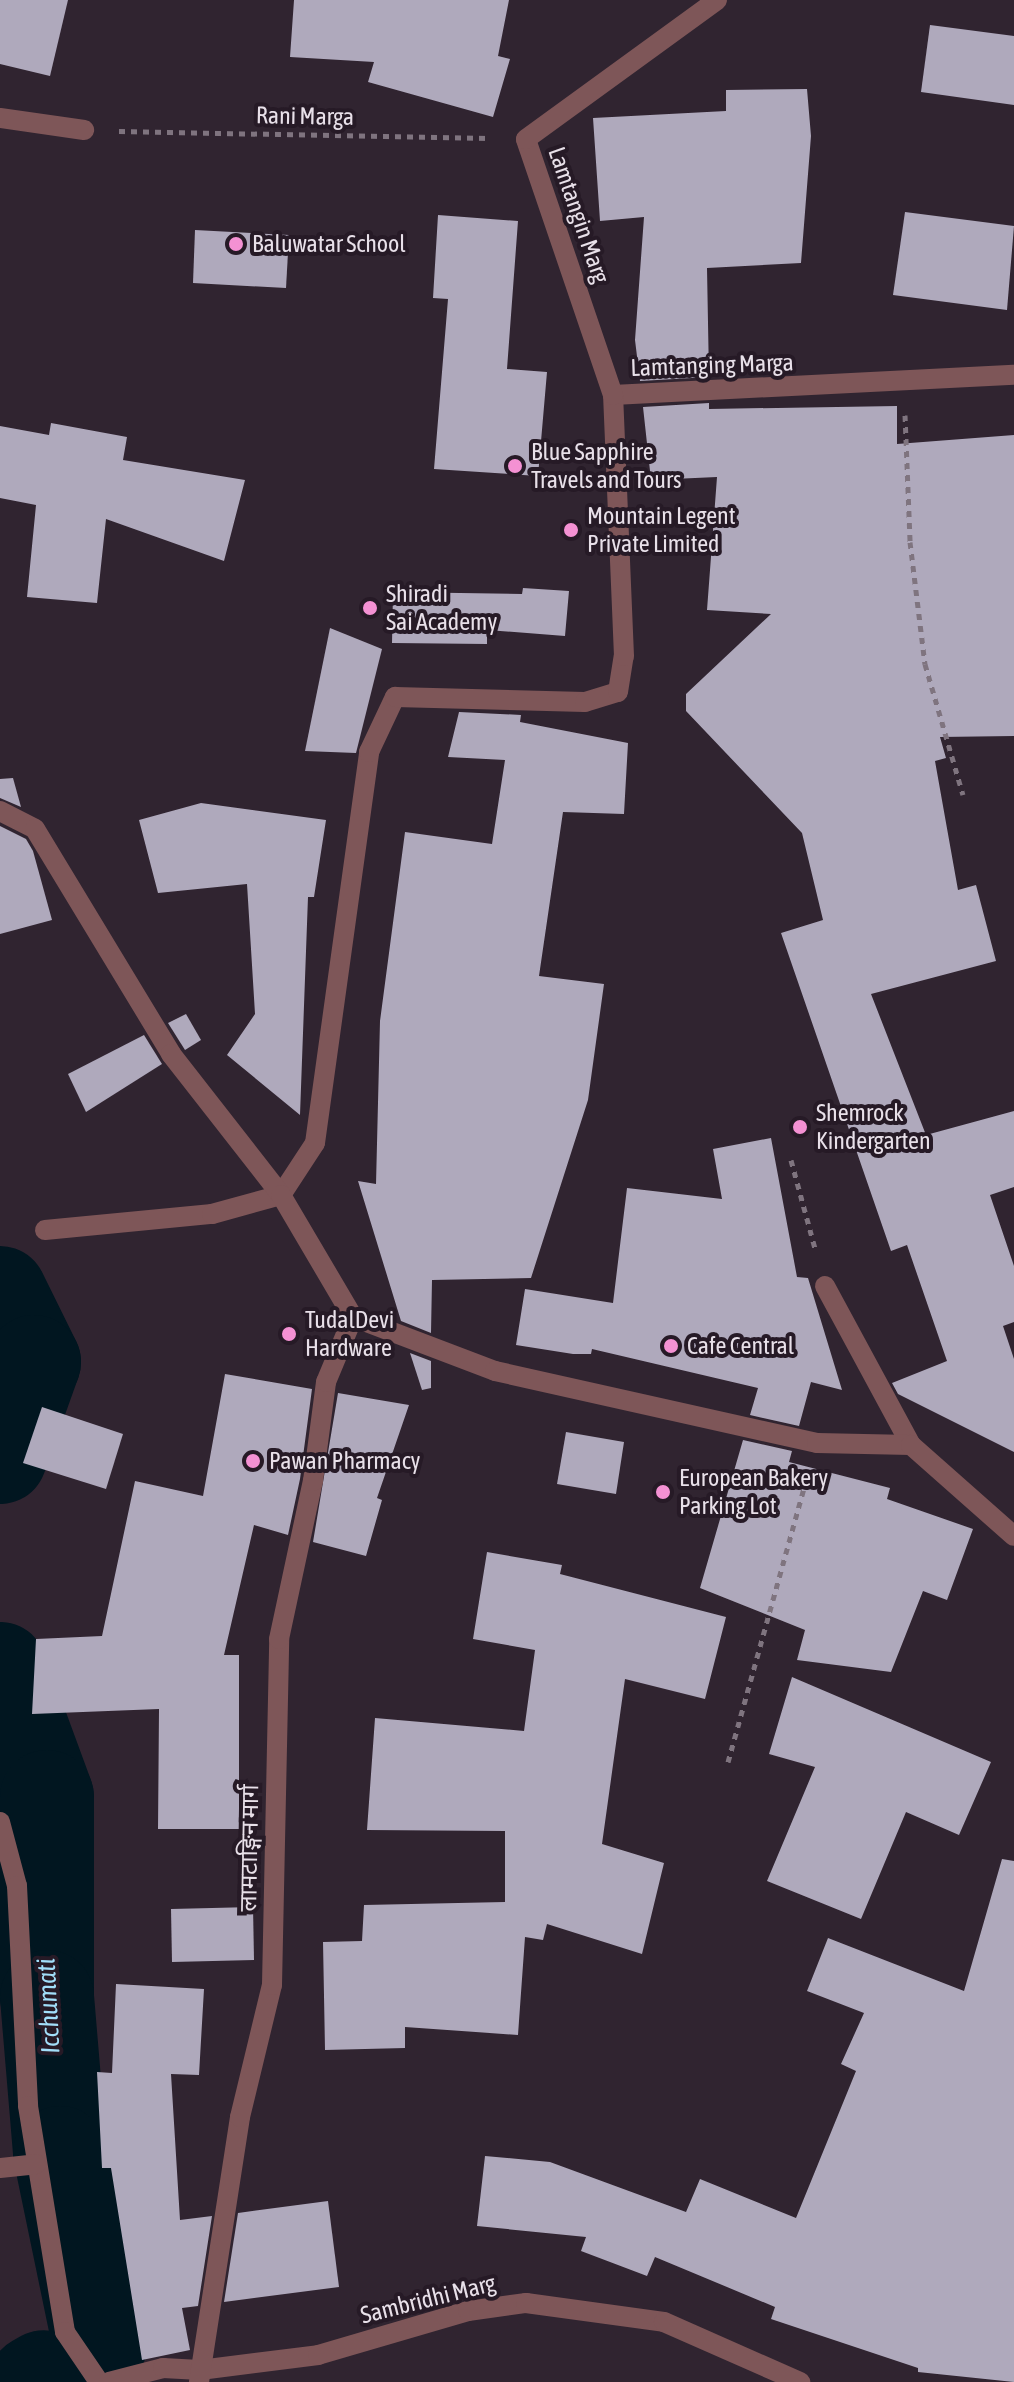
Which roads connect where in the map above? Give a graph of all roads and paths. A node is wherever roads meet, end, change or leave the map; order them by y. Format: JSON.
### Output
{"nodes":[{"id":1,"x":717,"y":0,"type":"edge"},
{"id":2,"x":0,"y":118,"type":"edge"},
{"id":3,"x":84,"y":130,"type":"joint"},
{"id":4,"x":526,"y":139,"type":"junction"},
{"id":5,"x":1014,"y":375,"type":"edge"},
{"id":6,"x":904,"y":383,"type":"junction"},
{"id":7,"x":613,"y":395,"type":"junction"},
{"id":8,"x":963,"y":795,"type":"dead end"},
{"id":9,"x":0,"y":811,"type":"edge"},
{"id":10,"x":791,"y":1160,"type":"dead end"},
{"id":11,"x":281,"y":1195,"type":"junction"},
{"id":12,"x":45,"y":1230,"type":"dead end"},
{"id":13,"x":825,"y":1286,"type":"joint"},
{"id":14,"x":353,"y":1317,"type":"junction"},
{"id":15,"x":817,"y":1443,"type":"junction"},
{"id":16,"x":911,"y":1445,"type":"junction"},
{"id":17,"x":1014,"y":1536,"type":"edge"},
{"id":18,"x":728,"y":1762,"type":"dead end"},
{"id":19,"x":0,"y":1822,"type":"edge"},
{"id":20,"x":36,"y":2164,"type":"junction"},
{"id":21,"x":0,"y":2168,"type":"edge"},
{"id":22,"x":200,"y":2376,"type":"edge"},
{"id":23,"x":99,"y":2382,"type":"edge"},
{"id":24,"x":109,"y":2382,"type":"edge"},
{"id":25,"x":800,"y":2382,"type":"edge"}],
"edges":[{"from":1,"to":4,"type":"street","name":"Lamtangin Marg"},
{"from":2,"to":3,"type":"street"},
{"from":3,"to":4,"type":"path","name":"Rani Marga"},
{"from":4,"to":7,"type":"street","name":"Lamtangin Marg"},
{"from":5,"to":6,"type":"street","name":"Lamtanging Marga"},
{"from":6,"to":7,"type":"street","name":"Lamtanging Marga"},
{"from":6,"to":8,"type":"path"},
{"from":7,"to":11,"type":"street","name":"Lamtanging Marga"},
{"from":9,"to":11,"type":"street"},
{"from":10,"to":13,"type":"path"},
{"from":11,"to":12,"type":"street"},
{"from":11,"to":14,"type":"street"},
{"from":13,"to":16,"type":"street"},
{"from":14,"to":15,"type":"street"},
{"from":14,"to":22,"type":"street","name":"लामटाङ्गिन मार्ग"},
{"from":15,"to":16,"type":"street"},
{"from":15,"to":18,"type":"path"},
{"from":16,"to":17,"type":"street"},
{"from":19,"to":20,"type":"street"},
{"from":20,"to":21,"type":"street"},
{"from":20,"to":23,"type":"street"},
{"from":22,"to":24,"type":"street","name":"Sambridhi Marg"},
{"from":22,"to":25,"type":"street","name":"Sambridhi Marg"}]}
